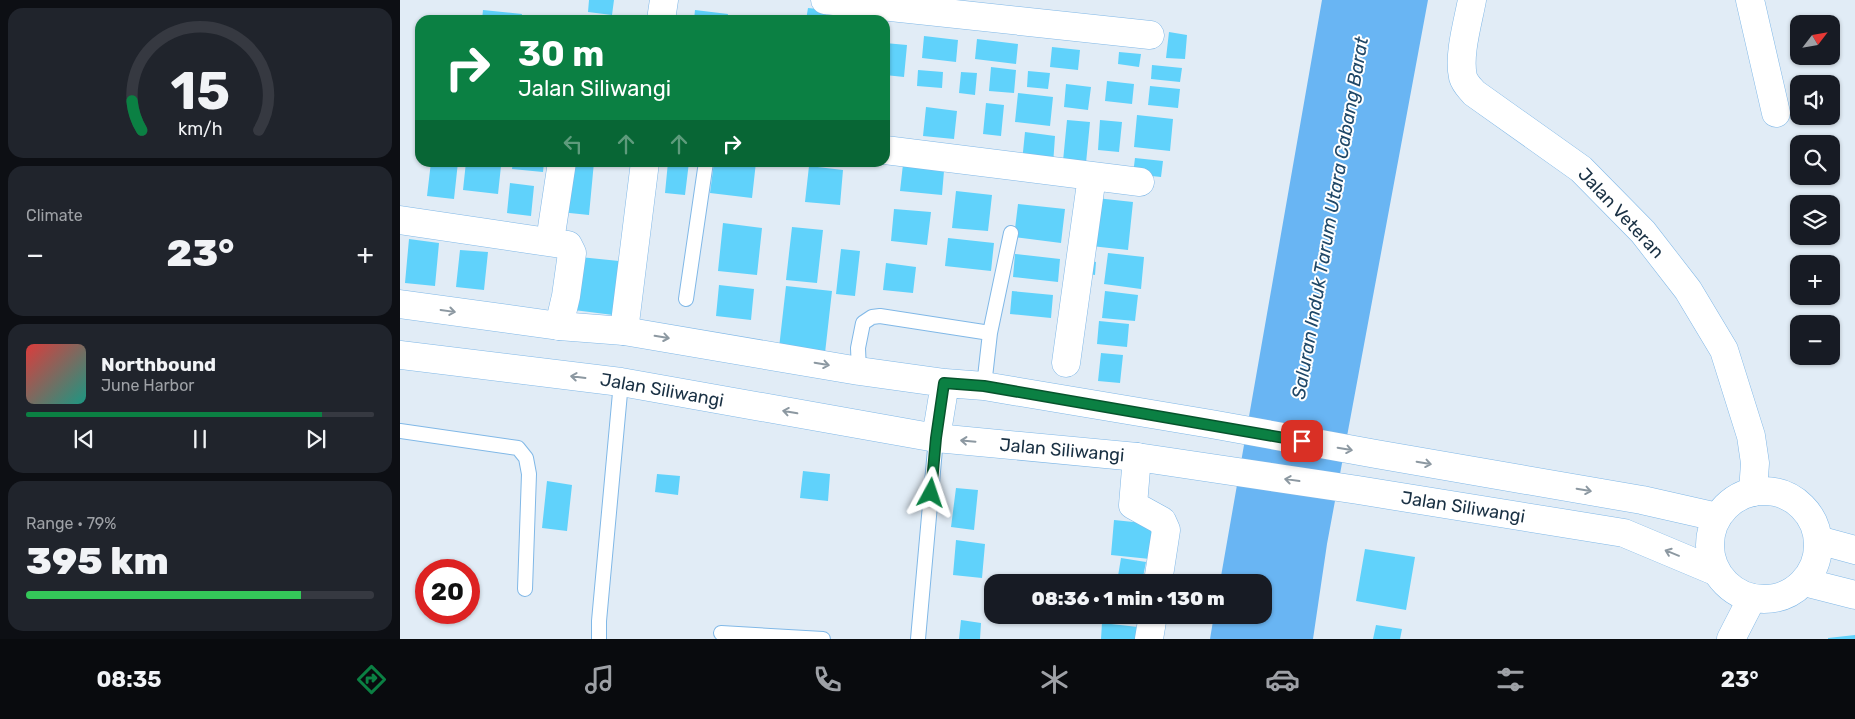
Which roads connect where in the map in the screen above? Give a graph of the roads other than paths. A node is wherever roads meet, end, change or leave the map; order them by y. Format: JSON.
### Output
{"nodes":[{"id":1,"x":664,"y":0,"type":"edge"},
{"id":2,"x":825,"y":0,"type":"edge"},
{"id":3,"x":1472,"y":0,"type":"edge"},
{"id":4,"x":1750,"y":0,"type":"edge"},
{"id":5,"x":662,"y":15,"type":"edge"},
{"id":6,"x":1150,"y":35,"type":"dead end"},
{"id":7,"x":1776,"y":113,"type":"dead end"},
{"id":8,"x":890,"y":151,"type":"edge"},
{"id":9,"x":561,"y":167,"type":"edge"},
{"id":10,"x":644,"y":167,"type":"edge"},
{"id":11,"x":705,"y":167,"type":"edge"},
{"id":12,"x":1092,"y":176,"type":"junction"},
{"id":13,"x":1140,"y":182,"type":"dead end"},
{"id":14,"x":400,"y":220,"type":"edge"},
{"id":15,"x":1010,"y":233,"type":"dead end"},
{"id":16,"x":550,"y":241,"type":"junction"},
{"id":17,"x":686,"y":299,"type":"dead end"},
{"id":18,"x":400,"y":304,"type":"edge"},
{"id":19,"x":559,"y":326,"type":"junction"},
{"id":20,"x":624,"y":331,"type":"junction"},
{"id":21,"x":990,"y":333,"type":"junction"},
{"id":22,"x":400,"y":355,"type":"edge"},
{"id":23,"x":1066,"y":363,"type":"dead end"},
{"id":24,"x":859,"y":371,"type":"junction"},
{"id":25,"x":621,"y":382,"type":"junction"},
{"id":26,"x":944,"y":383,"type":"junction"},
{"id":27,"x":984,"y":386,"type":"junction"},
{"id":28,"x":400,"y":431,"type":"edge"},
{"id":29,"x":936,"y":438,"type":"junction"},
{"id":30,"x":1137,"y":457,"type":"junction"},
{"id":31,"x":1753,"y":492,"type":"junction"},
{"id":32,"x":1717,"y":517,"type":"junction"},
{"id":33,"x":1818,"y":540,"type":"junction"},
{"id":34,"x":1855,"y":550,"type":"edge"},
{"id":35,"x":1717,"y":572,"type":"junction"},
{"id":36,"x":1159,"y":574,"type":"edge"},
{"id":37,"x":1804,"y":582,"type":"junction"},
{"id":38,"x":525,"y":589,"type":"dead end"},
{"id":39,"x":1855,"y":596,"type":"edge"},
{"id":40,"x":1752,"y":598,"type":"junction"},
{"id":41,"x":1152,"y":624,"type":"edge"},
{"id":42,"x":721,"y":633,"type":"dead end"},
{"id":43,"x":599,"y":639,"type":"edge"},
{"id":44,"x":823,"y":639,"type":"edge"},
{"id":45,"x":918,"y":639,"type":"edge"},
{"id":46,"x":1149,"y":639,"type":"edge"},
{"id":47,"x":1731,"y":639,"type":"edge"}],
"edges":[{"from":1,"to":5,"type":"main road"},
{"from":2,"to":6,"type":"main road"},
{"from":3,"to":31,"type":"main road","name":"Jalan Veteran"},
{"from":4,"to":7,"type":"main road"},
{"from":8,"to":12,"type":"main road"},
{"from":9,"to":16,"type":"main road"},
{"from":10,"to":20,"type":"main road"},
{"from":11,"to":17,"type":"lane"},
{"from":12,"to":13,"type":"main road"},
{"from":12,"to":23,"type":"main road"},
{"from":14,"to":16,"type":"main road"},
{"from":15,"to":21,"type":"lane"},
{"from":16,"to":19,"type":"main road"},
{"from":18,"to":19,"type":"main road","name":"Jalan Siliwangi","one_way":true},
{"from":19,"to":20,"type":"main road","name":"Jalan Siliwangi"},
{"from":20,"to":24,"type":"main road","name":"Jalan Siliwangi","one_way":true},
{"from":21,"to":24,"type":"lane"},
{"from":21,"to":27,"type":"lane"},
{"from":25,"to":22,"type":"main road","name":"Jalan Siliwangi","one_way":true},
{"from":24,"to":26,"type":"main road","name":"Jalan Siliwangi"},
{"from":29,"to":25,"type":"main road","name":"Jalan Siliwangi","one_way":true},
{"from":25,"to":43,"type":"lane"},
{"from":26,"to":27,"type":"main road","name":"Jalan Siliwangi"},
{"from":26,"to":29,"type":"main road"},
{"from":27,"to":32,"type":"main road","name":"Jalan Siliwangi","one_way":true},
{"from":28,"to":38,"type":"lane"},
{"from":30,"to":29,"type":"main road","name":"Jalan Siliwangi","one_way":true},
{"from":29,"to":45,"type":"lane"},
{"from":35,"to":30,"type":"main road","name":"Jalan Siliwangi","one_way":true},
{"from":30,"to":36,"type":"main road"},
{"from":31,"to":32,"type":"main road"},
{"from":31,"to":33,"type":"main road"},
{"from":32,"to":35,"type":"main road"},
{"from":33,"to":34,"type":"main road"},
{"from":33,"to":37,"type":"main road"},
{"from":35,"to":40,"type":"main road"},
{"from":37,"to":39,"type":"main road"},
{"from":37,"to":40,"type":"main road"},
{"from":40,"to":47,"type":"main road"},
{"from":41,"to":46,"type":"main road"},
{"from":42,"to":44,"type":"lane"}]}
